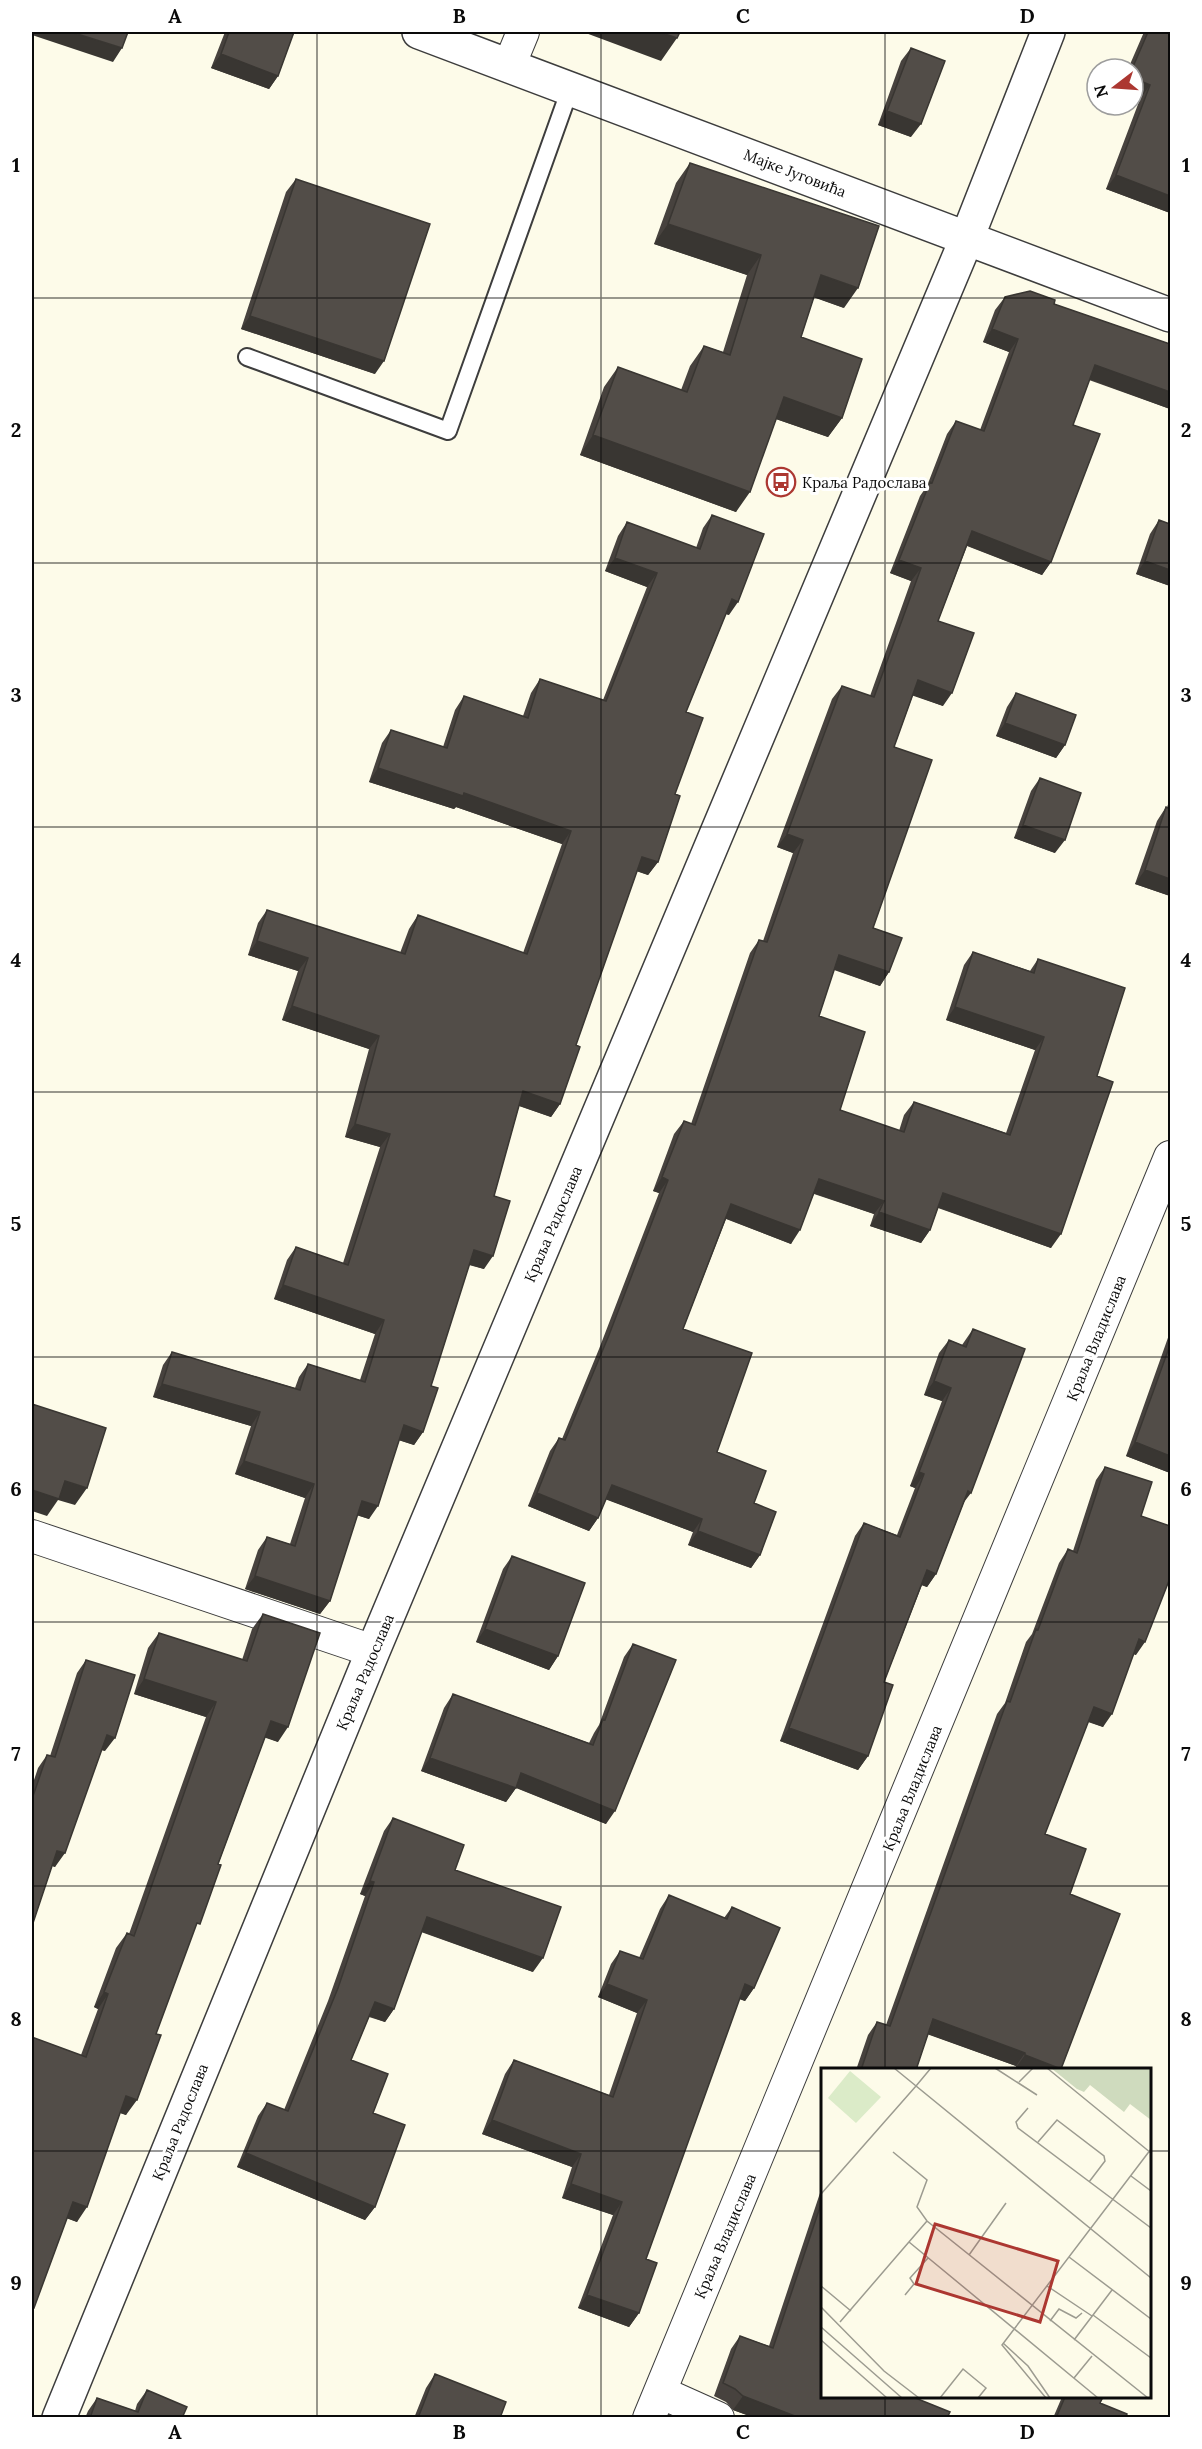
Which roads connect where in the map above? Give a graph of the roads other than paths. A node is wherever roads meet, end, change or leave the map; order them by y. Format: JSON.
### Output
{"nodes":[{"id":1,"x":419,"y":32,"type":"edge"},
{"id":2,"x":523,"y":32,"type":"edge"},
{"id":3,"x":1048,"y":32,"type":"edge"},
{"id":4,"x":509,"y":66,"type":"junction"},
{"id":5,"x":570,"y":89,"type":"junction"},
{"id":6,"x":967,"y":238,"type":"junction"},
{"id":7,"x":1170,"y":315,"type":"edge"},
{"id":8,"x":247,"y":357,"type":"dead end"},
{"id":9,"x":1170,"y":1156,"type":"edge"},
{"id":10,"x":32,"y":1536,"type":"edge"},
{"id":11,"x":374,"y":1651,"type":"junction"},
{"id":12,"x":654,"y":2405,"type":"edge"},
{"id":13,"x":59,"y":2418,"type":"edge"},
{"id":14,"x":718,"y":2418,"type":"edge"}],
"edges":[{"from":1,"to":4,"type":"street","name":"Мајке Југовића"},
{"from":2,"to":4,"type":"street"},
{"from":3,"to":6,"type":"street","name":"Краља Радослава"},
{"from":4,"to":5,"type":"street","name":"Мајке Југовића"},
{"from":5,"to":6,"type":"street","name":"Мајке Југовића"},
{"from":5,"to":8,"type":"lane"},
{"from":6,"to":7,"type":"street","name":"Мајке Југовића"},
{"from":6,"to":11,"type":"street","name":"Краља Радослава"},
{"from":9,"to":12,"type":"street","name":"Краља Владислава"},
{"from":10,"to":11,"type":"street"},
{"from":11,"to":13,"type":"street","name":"Краља Радослава"},
{"from":12,"to":14,"type":"street"}]}
